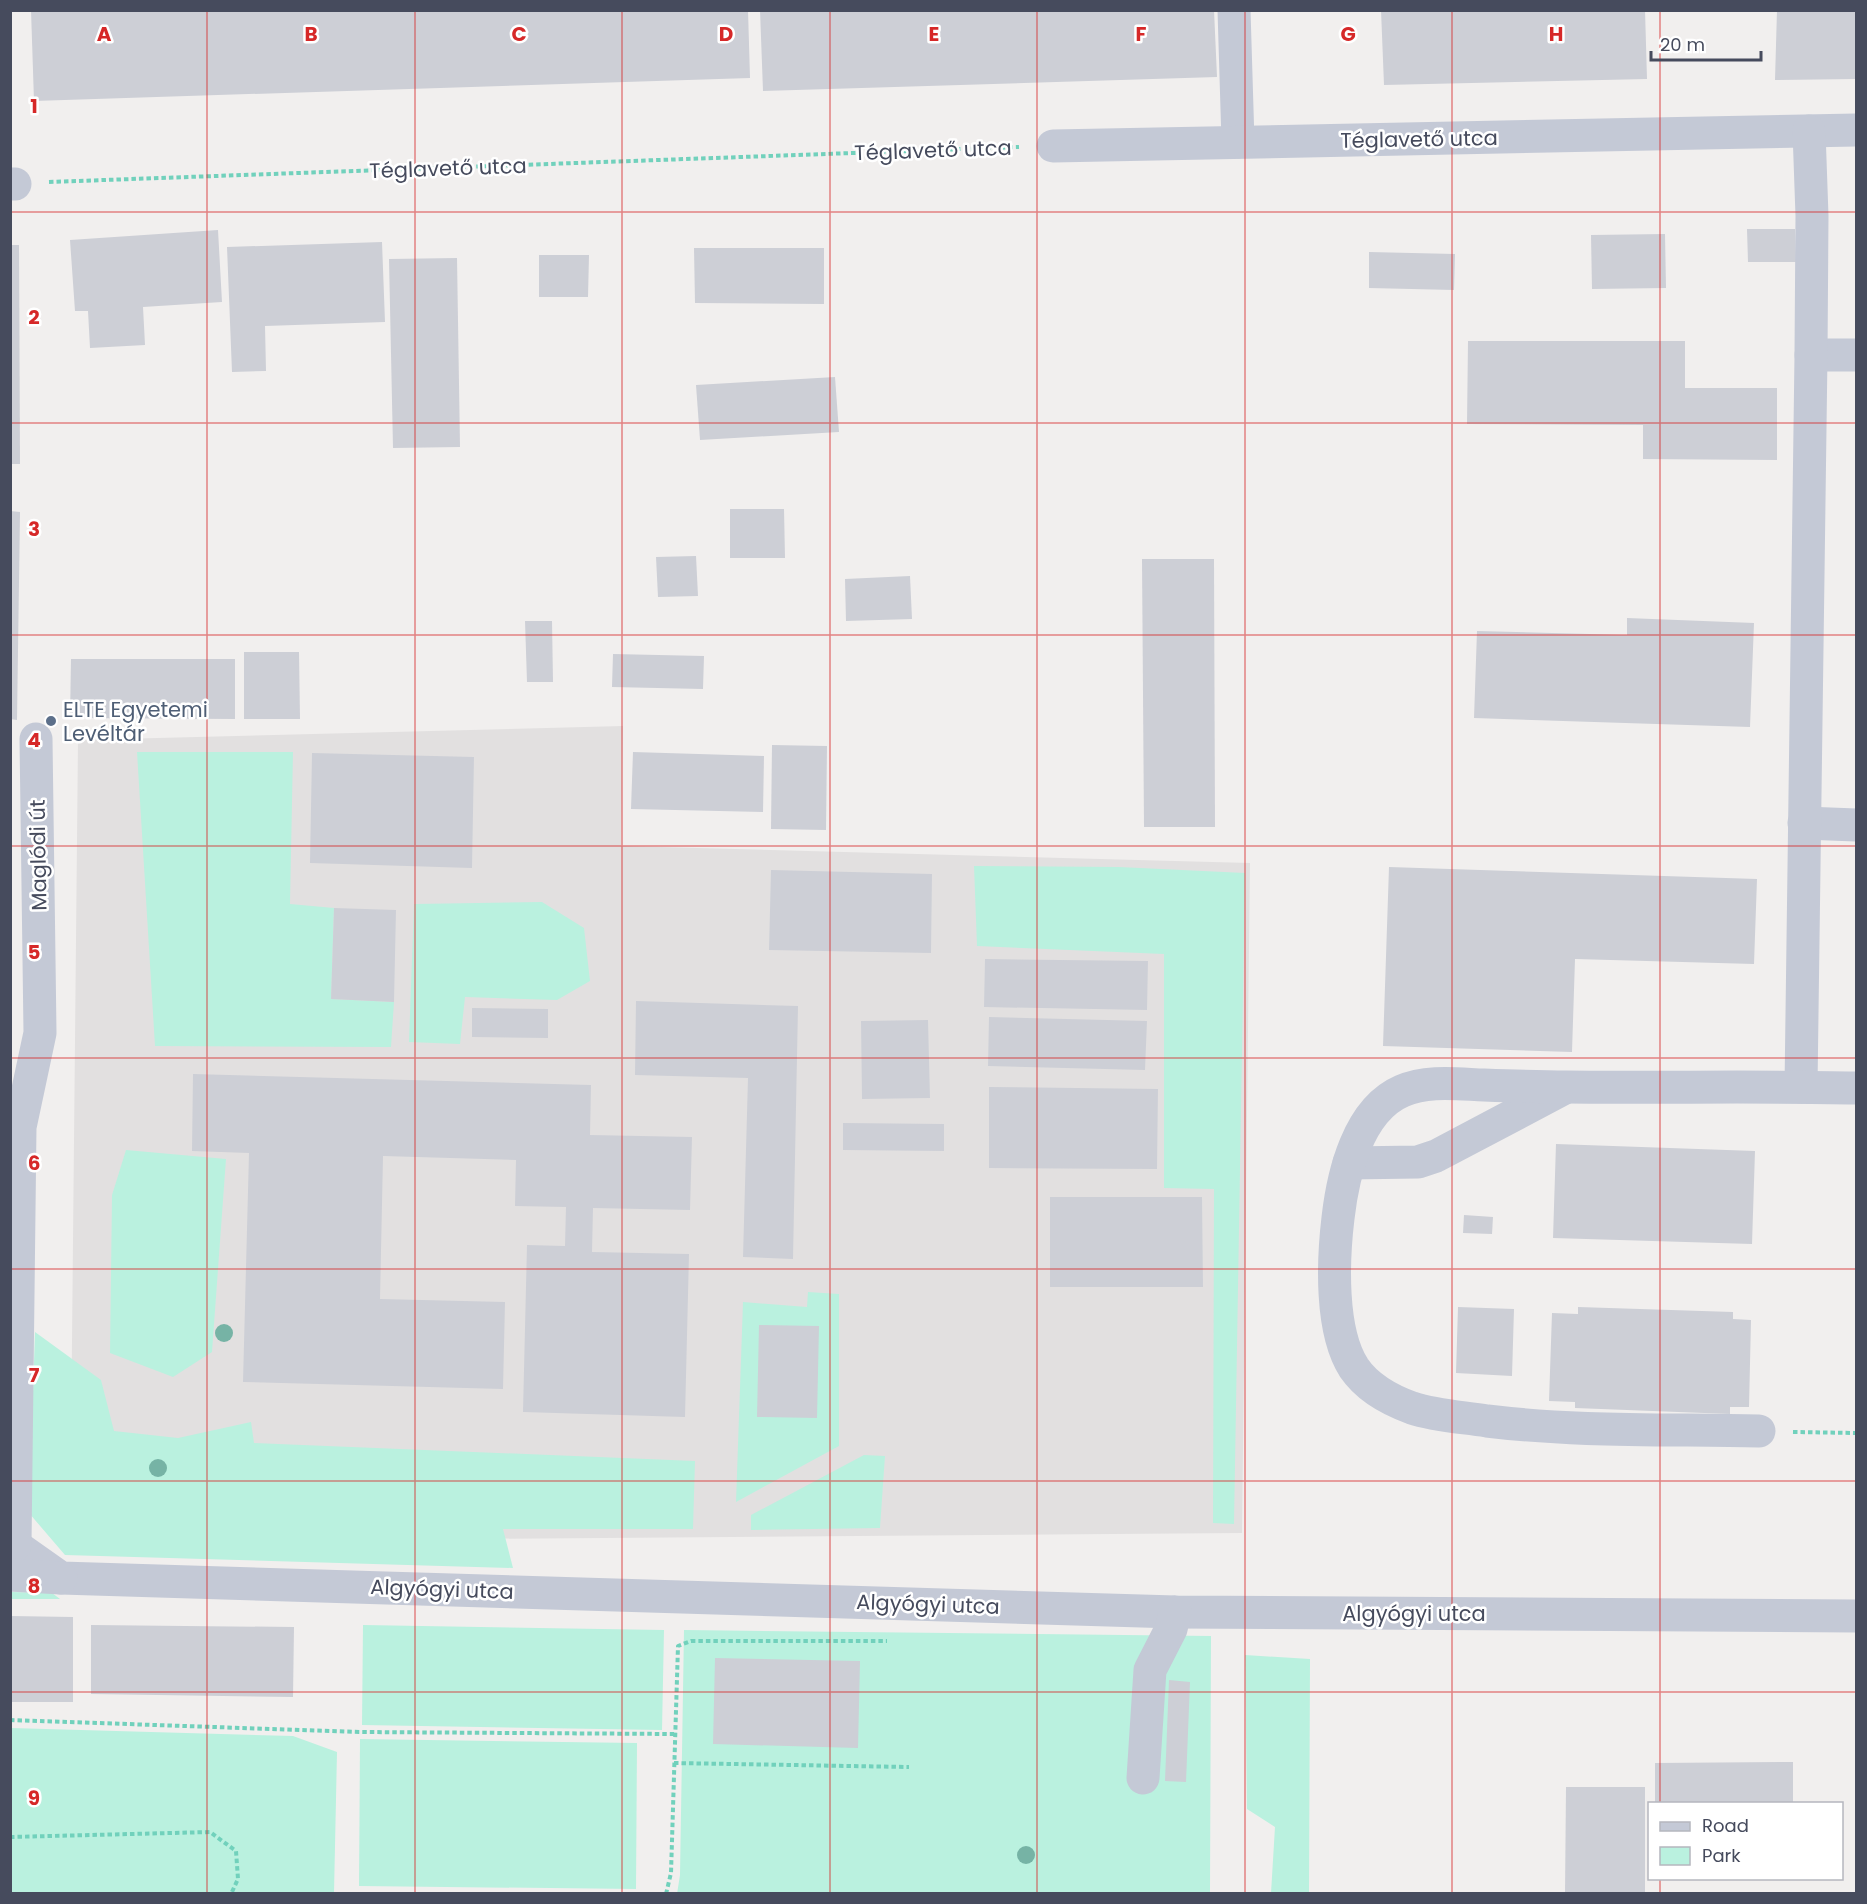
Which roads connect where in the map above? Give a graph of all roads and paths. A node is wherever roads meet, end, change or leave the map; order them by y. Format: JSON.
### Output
{"nodes":[{"id":1,"x":1234,"y":10,"type":"edge"},
{"id":2,"x":1857,"y":130,"type":"edge"},
{"id":3,"x":1809,"y":131,"type":"junction"},
{"id":4,"x":1238,"y":142,"type":"junction"},
{"id":5,"x":1053,"y":146,"type":"joint"},
{"id":6,"x":13,"y":184,"type":"edge"},
{"id":7,"x":1811,"y":355,"type":"junction"},
{"id":8,"x":1857,"y":355,"type":"edge"},
{"id":9,"x":36,"y":739,"type":"dead end"},
{"id":10,"x":1804,"y":823,"type":"junction"},
{"id":11,"x":1857,"y":825,"type":"edge"},
{"id":12,"x":1566,"y":1087,"type":"junction"},
{"id":13,"x":1801,"y":1087,"type":"junction"},
{"id":14,"x":1857,"y":1088,"type":"edge"},
{"id":15,"x":15,"y":1127,"type":"edge"},
{"id":16,"x":1349,"y":1163,"type":"junction"},
{"id":17,"x":1759,"y":1431,"type":"joint"},
{"id":18,"x":1857,"y":1433,"type":"edge"},
{"id":19,"x":12,"y":1554,"type":"edge"},
{"id":20,"x":1175,"y":1612,"type":"junction"},
{"id":21,"x":1857,"y":1616,"type":"edge"},
{"id":22,"x":896,"y":1641,"type":"dead end"},
{"id":23,"x":10,"y":1720,"type":"edge"},
{"id":24,"x":674,"y":1734,"type":"junction"},
{"id":25,"x":674,"y":1764,"type":"junction"},
{"id":26,"x":909,"y":1767,"type":"dead end"},
{"id":27,"x":1143,"y":1778,"type":"dead end"},
{"id":28,"x":10,"y":1837,"type":"edge"},
{"id":29,"x":231,"y":1893,"type":"edge"},
{"id":30,"x":666,"y":1893,"type":"edge"}],
"edges":[{"from":1,"to":4,"type":"street"},
{"from":2,"to":3,"type":"street","name":"Téglavető utca"},
{"from":3,"to":4,"type":"street","name":"Téglavető utca"},
{"from":3,"to":7,"type":"street"},
{"from":4,"to":5,"type":"street","name":"Téglavető utca"},
{"from":5,"to":6,"type":"path","name":"Téglavető utca"},
{"from":7,"to":8,"type":"street"},
{"from":7,"to":10,"type":"street"},
{"from":9,"to":15,"type":"street","name":"Maglódi út"},
{"from":10,"to":11,"type":"street"},
{"from":10,"to":13,"type":"street"},
{"from":12,"to":13,"type":"street"},
{"from":12,"to":16,"type":"street"},
{"from":12,"to":16,"type":"street"},
{"from":13,"to":14,"type":"street"},
{"from":15,"to":19,"type":"street","name":"Maglódi út"},
{"from":16,"to":17,"type":"street"},
{"from":17,"to":18,"type":"path"},
{"from":19,"to":20,"type":"street","name":"Algyógyi utca"},
{"from":20,"to":21,"type":"street","name":"Algyógyi utca"},
{"from":20,"to":27,"type":"street"},
{"from":22,"to":24,"type":"path"},
{"from":23,"to":24,"type":"path"},
{"from":24,"to":25,"type":"path"},
{"from":25,"to":26,"type":"path"},
{"from":25,"to":30,"type":"path"},
{"from":28,"to":29,"type":"path"}]}
